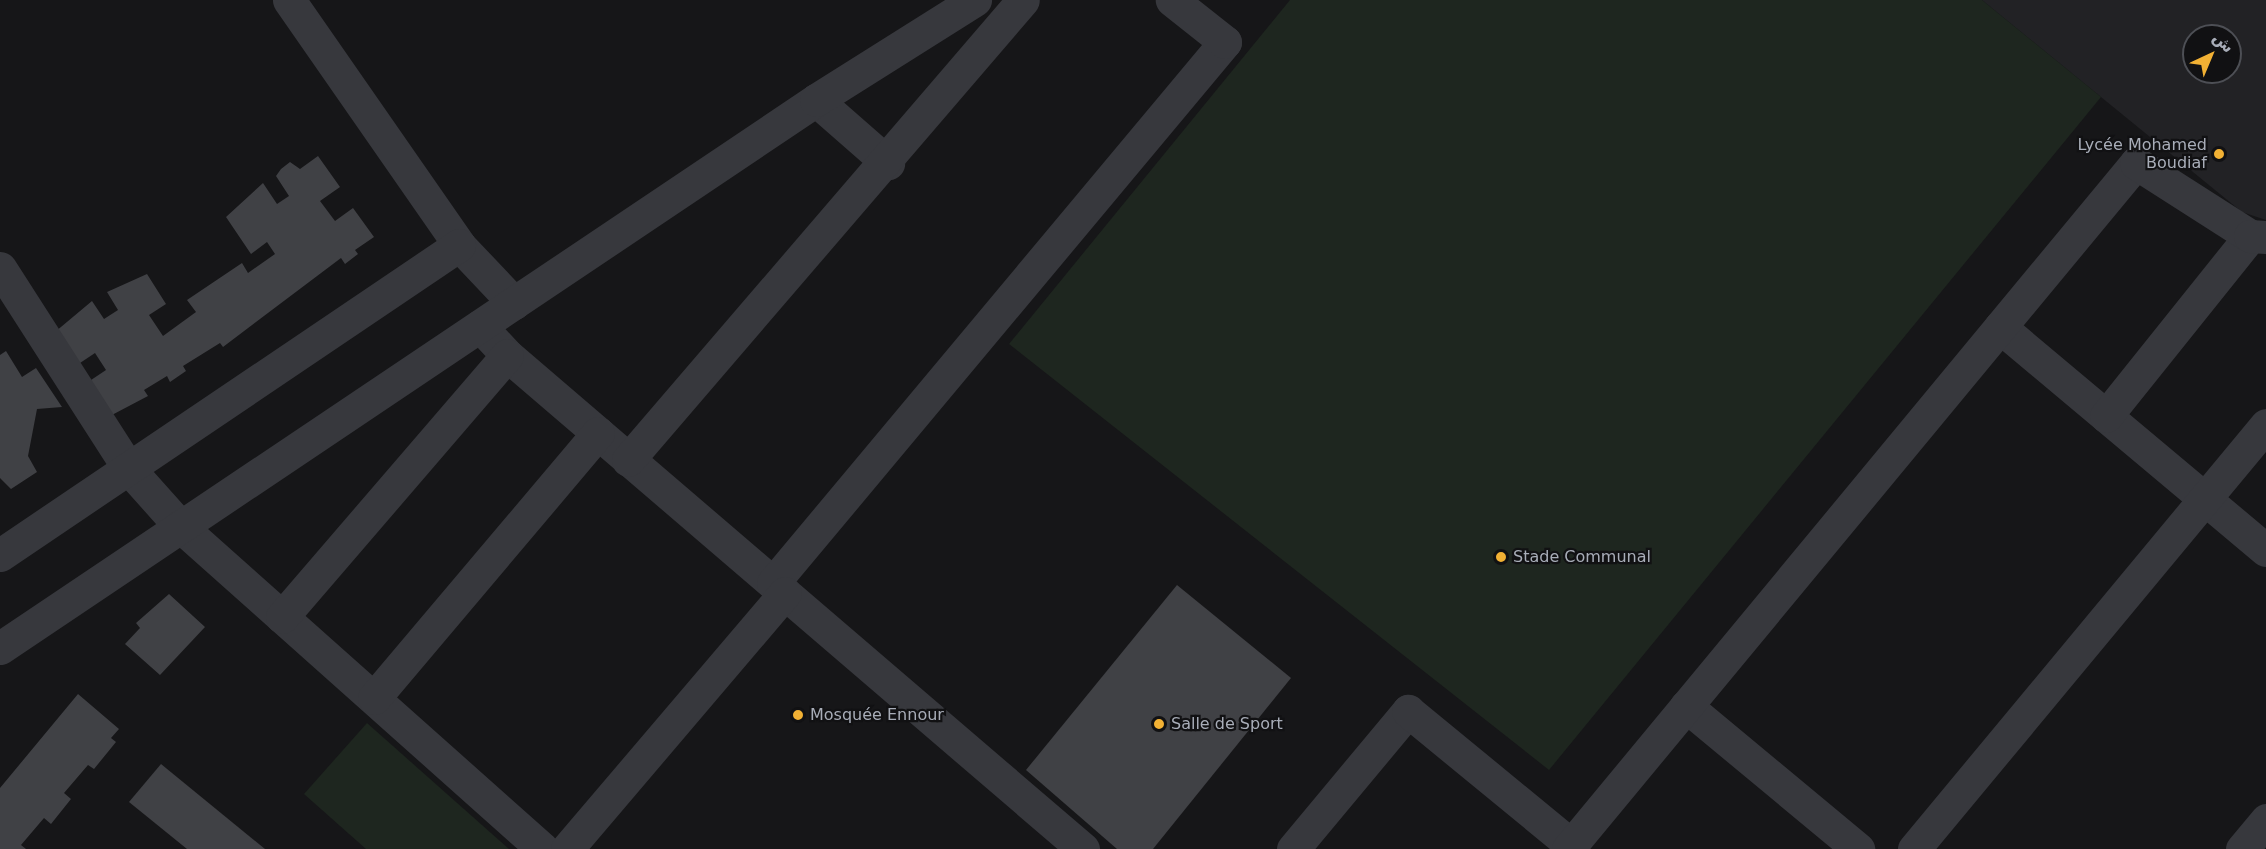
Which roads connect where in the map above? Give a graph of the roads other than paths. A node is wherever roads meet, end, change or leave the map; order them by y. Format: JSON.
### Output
{"nodes":[{"id":1,"x":289,"y":0,"type":"edge"},
{"id":2,"x":975,"y":0,"type":"edge"},
{"id":3,"x":1023,"y":0,"type":"edge"},
{"id":4,"x":1172,"y":0,"type":"edge"},
{"id":5,"x":816,"y":100,"type":"junction"},
{"id":6,"x":888,"y":163,"type":"junction"},
{"id":7,"x":2258,"y":236,"type":"edge"},
{"id":8,"x":459,"y":245,"type":"junction"},
{"id":9,"x":0,"y":268,"type":"edge"},
{"id":10,"x":514,"y":303,"type":"junction"},
{"id":11,"x":480,"y":326,"type":"junction"},
{"id":12,"x":2000,"y":327,"type":"junction"},
{"id":13,"x":507,"y":355,"type":"junction"},
{"id":14,"x":2106,"y":416,"type":"junction"},
{"id":15,"x":2266,"y":425,"type":"edge"},
{"id":16,"x":598,"y":434,"type":"junction"},
{"id":17,"x":628,"y":460,"type":"junction"},
{"id":18,"x":129,"y":469,"type":"junction"},
{"id":19,"x":2205,"y":499,"type":"junction"},
{"id":20,"x":180,"y":526,"type":"junction"},
{"id":21,"x":2266,"y":550,"type":"edge"},
{"id":22,"x":0,"y":555,"type":"edge"},
{"id":23,"x":779,"y":588,"type":"junction"},
{"id":24,"x":282,"y":617,"type":"junction"},
{"id":25,"x":0,"y":648,"type":"edge"},
{"id":26,"x":374,"y":698,"type":"junction"},
{"id":27,"x":1686,"y":706,"type":"junction"},
{"id":28,"x":2266,"y":820,"type":"edge"},
{"id":29,"x":1569,"y":847,"type":"edge"},
{"id":30,"x":542,"y":849,"type":"edge"},
{"id":31,"x":567,"y":849,"type":"edge"},
{"id":32,"x":1083,"y":849,"type":"edge"},
{"id":33,"x":1293,"y":849,"type":"edge"},
{"id":34,"x":1858,"y":849,"type":"edge"},
{"id":35,"x":1914,"y":849,"type":"edge"},
{"id":36,"x":2242,"y":849,"type":"edge"}],
"edges":[{"from":1,"to":8,"type":"street"},
{"from":2,"to":5,"type":"street"},
{"from":3,"to":6,"type":"street"},
{"from":4,"to":23,"type":"street"},
{"from":5,"to":6,"type":"street"},
{"from":5,"to":10,"type":"street"},
{"from":6,"to":17,"type":"street"},
{"from":7,"to":12,"type":"street"},
{"from":7,"to":14,"type":"street"},
{"from":8,"to":10,"type":"street"},
{"from":8,"to":18,"type":"street"},
{"from":9,"to":18,"type":"street"},
{"from":10,"to":11,"type":"street"},
{"from":11,"to":13,"type":"street"},
{"from":11,"to":20,"type":"street"},
{"from":12,"to":14,"type":"street"},
{"from":12,"to":27,"type":"street"},
{"from":13,"to":16,"type":"street"},
{"from":13,"to":24,"type":"street"},
{"from":14,"to":19,"type":"street"},
{"from":15,"to":19,"type":"street"},
{"from":16,"to":17,"type":"street"},
{"from":16,"to":26,"type":"street"},
{"from":17,"to":23,"type":"street"},
{"from":18,"to":20,"type":"street"},
{"from":18,"to":22,"type":"street"},
{"from":19,"to":21,"type":"street"},
{"from":19,"to":35,"type":"street"},
{"from":20,"to":24,"type":"street"},
{"from":20,"to":25,"type":"street"},
{"from":23,"to":31,"type":"street"},
{"from":23,"to":32,"type":"street"},
{"from":24,"to":26,"type":"street"},
{"from":26,"to":30,"type":"street"},
{"from":27,"to":29,"type":"street"},
{"from":27,"to":34,"type":"street"},
{"from":28,"to":36,"type":"street"},
{"from":29,"to":33,"type":"street"}]}
